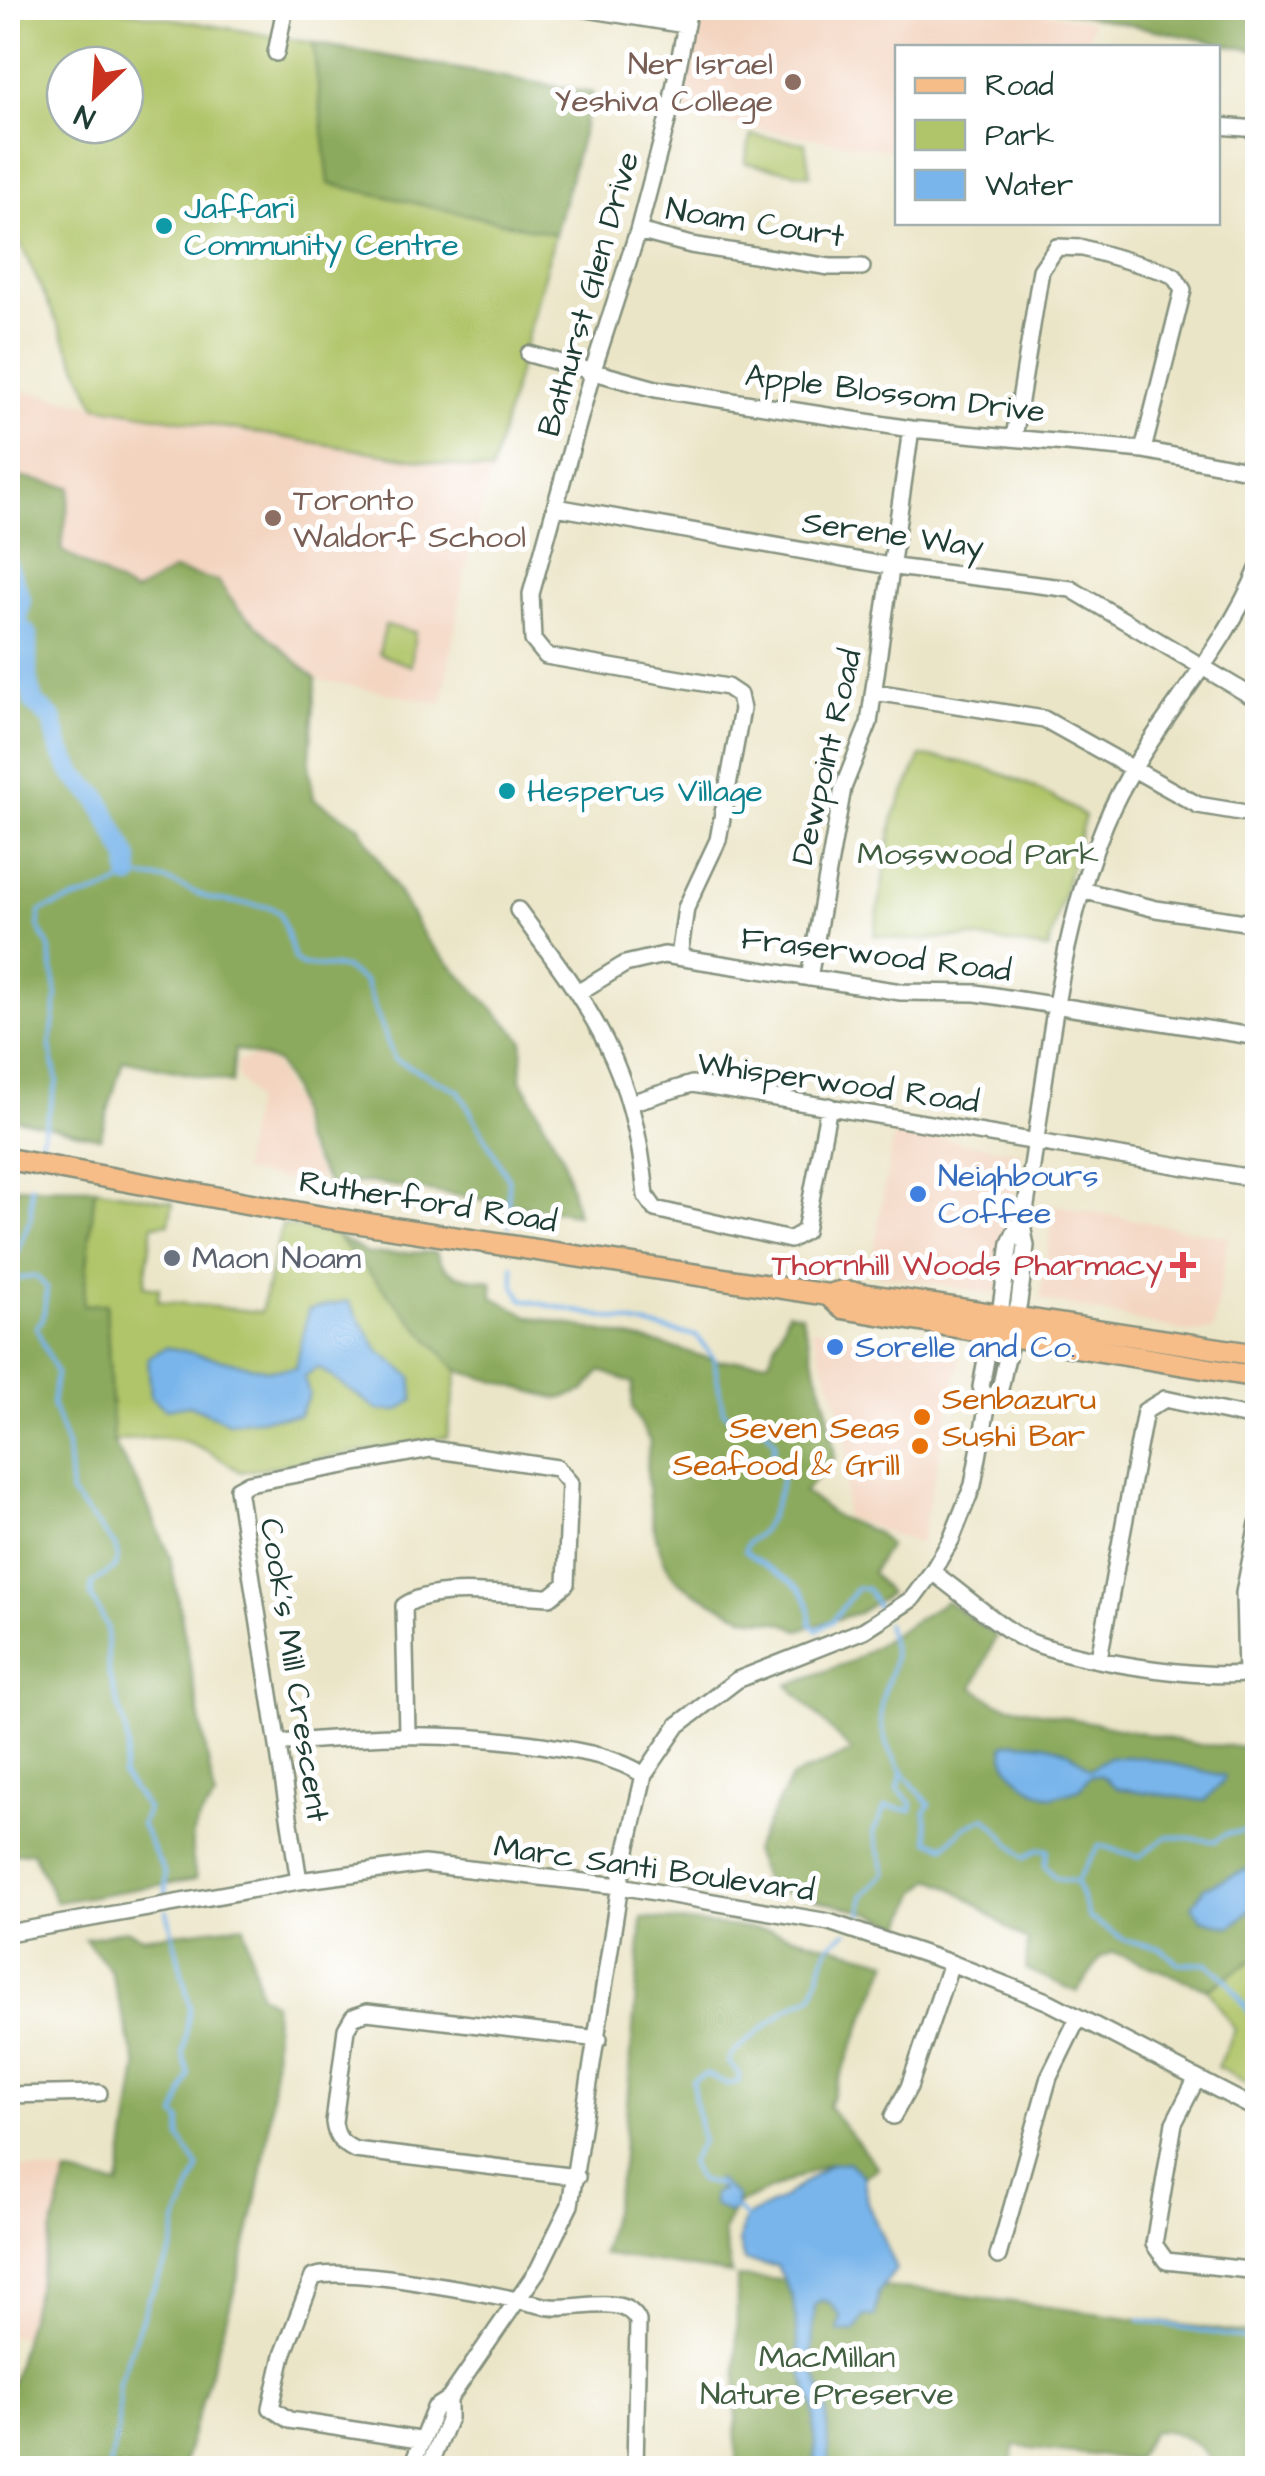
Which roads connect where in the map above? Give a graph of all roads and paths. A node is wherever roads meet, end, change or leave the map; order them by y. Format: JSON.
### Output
{"nodes":[{"id":1,"x":285,"y":8,"type":"edge"},
{"id":2,"x":580,"y":8,"type":"edge"},
{"id":3,"x":689,"y":8,"type":"edge"},
{"id":4,"x":685,"y":25,"type":"junction"},
{"id":5,"x":276,"y":54,"type":"dead end"},
{"id":6,"x":1220,"y":126,"type":"edge"},
{"id":7,"x":1258,"y":129,"type":"edge"},
{"id":8,"x":638,"y":232,"type":"junction"},
{"id":9,"x":862,"y":267,"type":"dead end"},
{"id":10,"x":528,"y":354,"type":"dead end"},
{"id":11,"x":593,"y":370,"type":"junction"},
{"id":12,"x":911,"y":429,"type":"junction"},
{"id":13,"x":1014,"y":438,"type":"junction"},
{"id":14,"x":1143,"y":450,"type":"junction"},
{"id":15,"x":1258,"y":472,"type":"edge"},
{"id":16,"x":556,"y":506,"type":"junction"},
{"id":17,"x":894,"y":567,"type":"junction"},
{"id":18,"x":1256,"y":574,"type":"edge"},
{"id":19,"x":1202,"y":668,"type":"junction"},
{"id":20,"x":874,"y":692,"type":"junction"},
{"id":21,"x":1258,"y":700,"type":"edge"},
{"id":22,"x":1136,"y":770,"type":"junction"},
{"id":23,"x":1258,"y":815,"type":"edge"},
{"id":24,"x":1082,"y":890,"type":"junction"},
{"id":25,"x":518,"y":910,"type":"dead end"},
{"id":26,"x":1258,"y":924,"type":"edge"},
{"id":27,"x":680,"y":957,"type":"junction"},
{"id":28,"x":809,"y":978,"type":"junction"},
{"id":29,"x":579,"y":992,"type":"junction"},
{"id":30,"x":1056,"y":1006,"type":"junction"},
{"id":31,"x":1258,"y":1037,"type":"edge"},
{"id":32,"x":632,"y":1102,"type":"junction"},
{"id":33,"x":829,"y":1106,"type":"junction"},
{"id":34,"x":1037,"y":1140,"type":"junction"},
{"id":35,"x":12,"y":1162,"type":"edge"},
{"id":36,"x":1258,"y":1178,"type":"edge"},
{"id":37,"x":1005,"y":1325,"type":"junction"},
{"id":38,"x":1258,"y":1356,"type":"edge"},
{"id":39,"x":1258,"y":1377,"type":"edge"},
{"id":40,"x":1258,"y":1418,"type":"edge"},
{"id":41,"x":1258,"y":1523,"type":"edge"},
{"id":42,"x":932,"y":1572,"type":"junction"},
{"id":43,"x":1100,"y":1658,"type":"junction"},
{"id":44,"x":1252,"y":1673,"type":"edge"},
{"id":45,"x":407,"y":1732,"type":"junction"},
{"id":46,"x":278,"y":1742,"type":"junction"},
{"id":47,"x":644,"y":1775,"type":"junction"},
{"id":48,"x":298,"y":1881,"type":"junction"},
{"id":49,"x":620,"y":1886,"type":"junction"},
{"id":50,"x":8,"y":1933,"type":"edge"},
{"id":51,"x":951,"y":1963,"type":"junction"},
{"id":52,"x":1078,"y":2018,"type":"junction"},
{"id":53,"x":600,"y":2039,"type":"junction"},
{"id":54,"x":1196,"y":2080,"type":"junction"},
{"id":55,"x":100,"y":2094,"type":"dead end"},
{"id":56,"x":8,"y":2095,"type":"edge"},
{"id":57,"x":1258,"y":2110,"type":"edge"},
{"id":58,"x":893,"y":2116,"type":"dead end"},
{"id":59,"x":577,"y":2177,"type":"junction"},
{"id":60,"x":998,"y":2256,"type":"dead end"},
{"id":61,"x":1258,"y":2272,"type":"edge"},
{"id":62,"x":518,"y":2300,"type":"junction"},
{"id":63,"x":449,"y":2399,"type":"junction"},
{"id":64,"x":419,"y":2440,"type":"junction"},
{"id":65,"x":411,"y":2468,"type":"edge"},
{"id":66,"x":428,"y":2468,"type":"edge"},
{"id":67,"x":634,"y":2468,"type":"edge"}],
"edges":[{"from":1,"to":5,"type":"street"},
{"from":2,"to":4,"type":"street"},
{"from":3,"to":4,"type":"street","name":"Bathurst Glen Drive"},
{"from":4,"to":8,"type":"street","name":"Bathurst Glen Drive"},
{"from":6,"to":7,"type":"street"},
{"from":8,"to":9,"type":"street","name":"Noam Court"},
{"from":8,"to":11,"type":"street","name":"Bathurst Glen Drive"},
{"from":10,"to":11,"type":"street","name":"Apple Blossom Drive"},
{"from":11,"to":12,"type":"street","name":"Apple Blossom Drive"},
{"from":11,"to":16,"type":"street","name":"Bathurst Glen Drive"},
{"from":12,"to":13,"type":"street","name":"Apple Blossom Drive"},
{"from":12,"to":17,"type":"street","name":"Dewpoint Road"},
{"from":13,"to":14,"type":"street","name":"Apple Blossom Drive"},
{"from":13,"to":14,"type":"street"},
{"from":14,"to":15,"type":"street","name":"Apple Blossom Drive"},
{"from":16,"to":17,"type":"street","name":"Serene Way"},
{"from":16,"to":27,"type":"street","name":"Bathurst Glen Drive"},
{"from":17,"to":19,"type":"street","name":"Serene Way"},
{"from":17,"to":20,"type":"street","name":"Dewpoint Road"},
{"from":18,"to":19,"type":"street"},
{"from":19,"to":21,"type":"street","name":"Serene Way"},
{"from":19,"to":22,"type":"street"},
{"from":20,"to":22,"type":"street"},
{"from":20,"to":28,"type":"street","name":"Dewpoint Road"},
{"from":22,"to":23,"type":"street"},
{"from":22,"to":24,"type":"street"},
{"from":24,"to":26,"type":"street"},
{"from":24,"to":30,"type":"street"},
{"from":25,"to":29,"type":"street"},
{"from":27,"to":28,"type":"street","name":"Fraserwood Road"},
{"from":27,"to":29,"type":"street","name":"Fraserwood Road"},
{"from":28,"to":30,"type":"street","name":"Fraserwood Road"},
{"from":29,"to":32,"type":"street"},
{"from":30,"to":31,"type":"street","name":"Fraserwood Road"},
{"from":30,"to":34,"type":"street"},
{"from":32,"to":33,"type":"street","name":"Whisperwood Road"},
{"from":32,"to":33,"type":"street"},
{"from":33,"to":34,"type":"street","name":"Whisperwood Road"},
{"from":34,"to":36,"type":"street","name":"Whisperwood Road"},
{"from":34,"to":37,"type":"street"},
{"from":35,"to":37,"type":"main road","name":"Rutherford Road"},
{"from":37,"to":38,"type":"main road","name":"Rutherford Road"},
{"from":37,"to":39,"type":"main road","name":"Rutherford Road"},
{"from":37,"to":42,"type":"street"},
{"from":40,"to":43,"type":"street"},
{"from":41,"to":44,"type":"street"},
{"from":42,"to":43,"type":"street"},
{"from":42,"to":47,"type":"street"},
{"from":43,"to":44,"type":"street"},
{"from":45,"to":46,"type":"street"},
{"from":45,"to":46,"type":"street","name":"Cook's Mill Crescent"},
{"from":45,"to":47,"type":"street"},
{"from":46,"to":48,"type":"street","name":"Cook's Mill Crescent"},
{"from":47,"to":49,"type":"street"},
{"from":48,"to":49,"type":"street","name":"Marc Santi Boulevard"},
{"from":48,"to":50,"type":"street","name":"Marc Santi Boulevard"},
{"from":49,"to":51,"type":"street","name":"Marc Santi Boulevard"},
{"from":49,"to":53,"type":"street"},
{"from":51,"to":52,"type":"street","name":"Marc Santi Boulevard"},
{"from":51,"to":58,"type":"street"},
{"from":52,"to":54,"type":"street","name":"Marc Santi Boulevard"},
{"from":52,"to":60,"type":"street"},
{"from":53,"to":59,"type":"street"},
{"from":53,"to":59,"type":"street"},
{"from":54,"to":57,"type":"street","name":"Marc Santi Boulevard"},
{"from":54,"to":61,"type":"street"},
{"from":55,"to":56,"type":"street"},
{"from":59,"to":62,"type":"street"},
{"from":62,"to":63,"type":"street"},
{"from":62,"to":64,"type":"street"},
{"from":62,"to":67,"type":"street"},
{"from":63,"to":64,"type":"street"},
{"from":63,"to":66,"type":"street"},
{"from":64,"to":65,"type":"street"}]}
